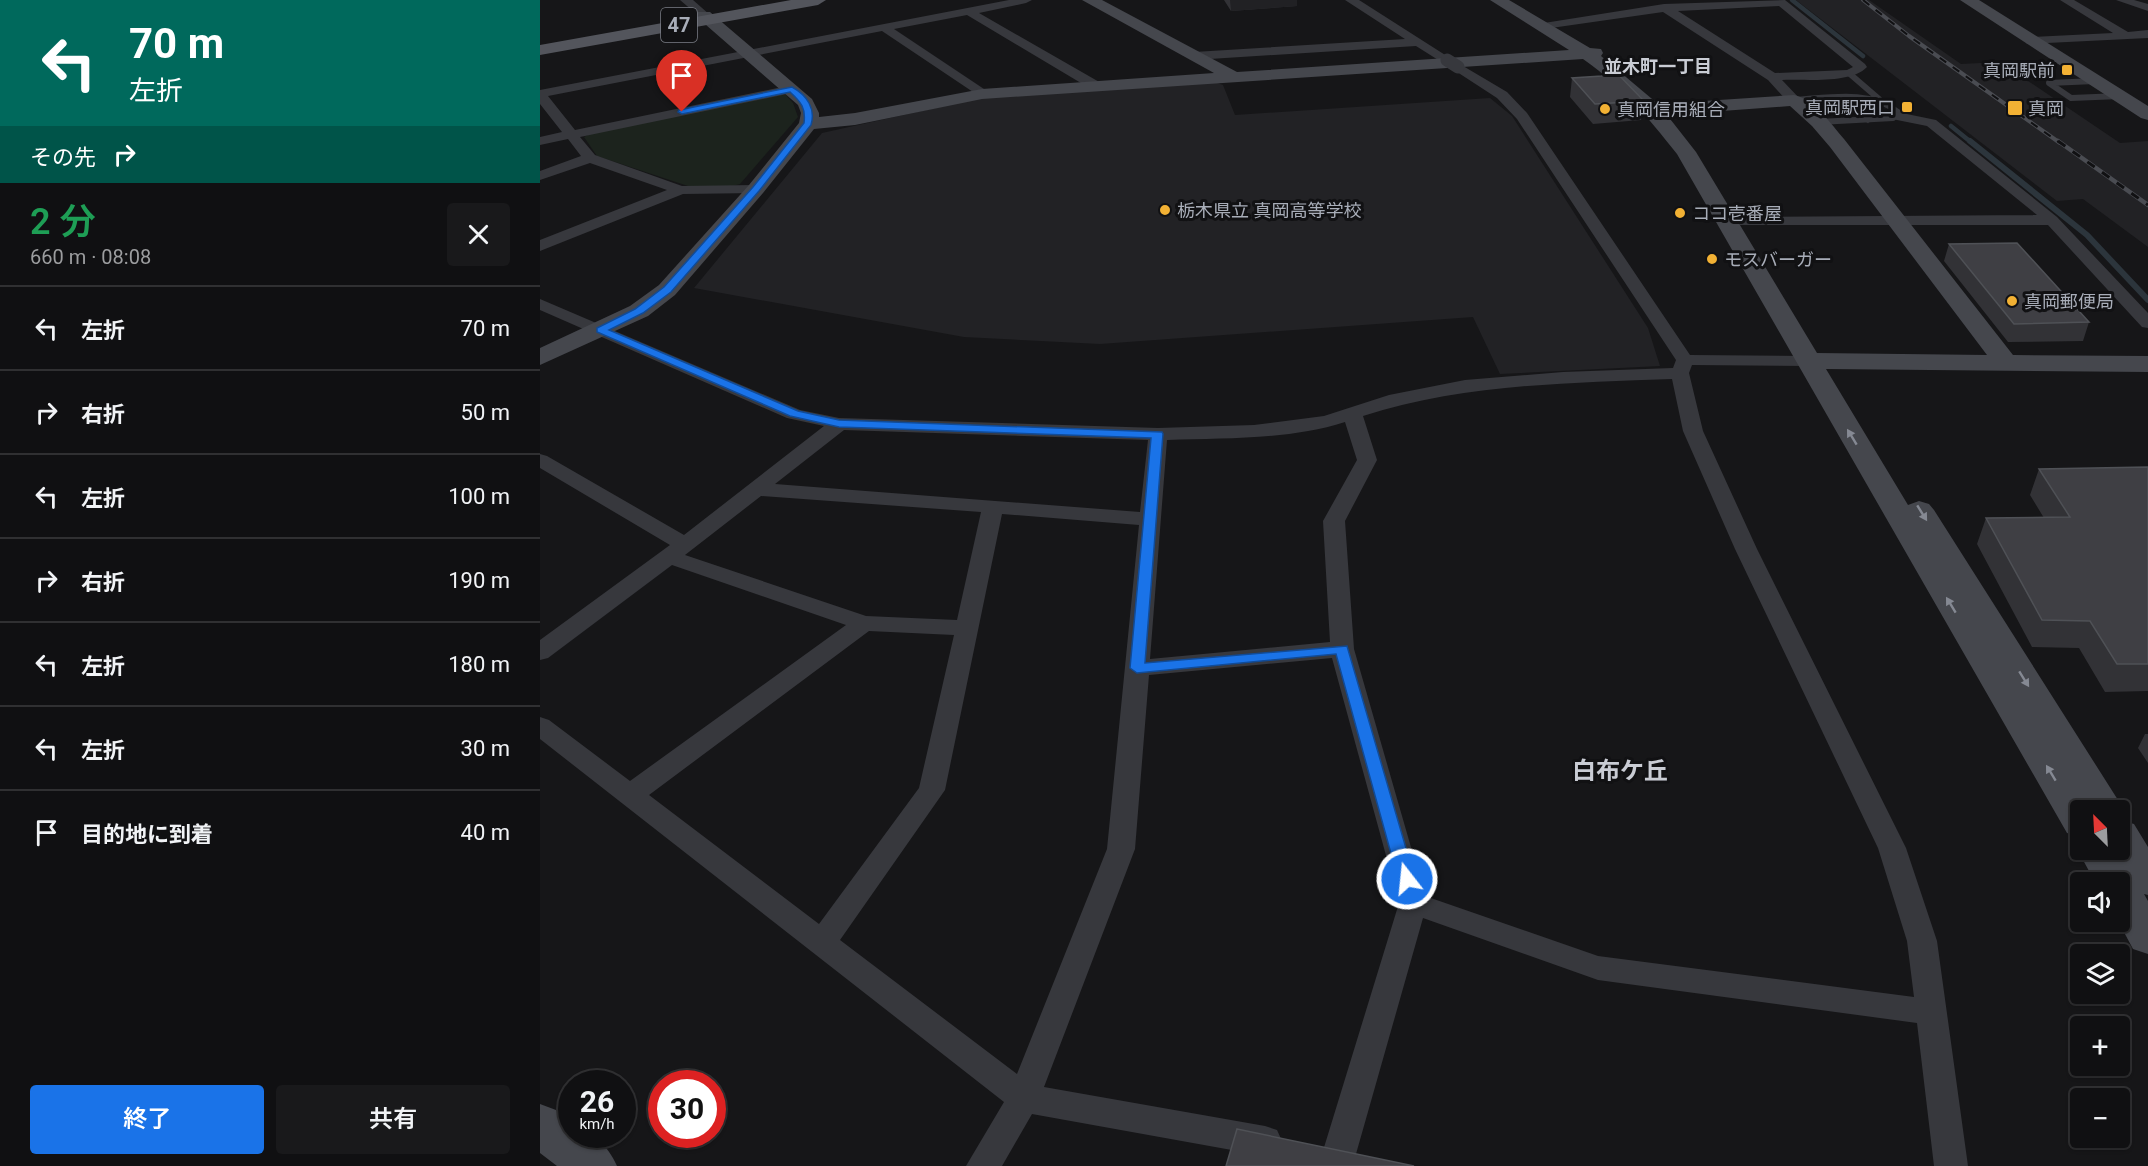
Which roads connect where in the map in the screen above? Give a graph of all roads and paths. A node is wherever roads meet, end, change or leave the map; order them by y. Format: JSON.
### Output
{"nodes":[{"id":1,"x":686,"y":0,"type":"edge"},
{"id":2,"x":791,"y":0,"type":"edge"},
{"id":3,"x":818,"y":0,"type":"edge"},
{"id":4,"x":1026,"y":0,"type":"edge"},
{"id":5,"x":1090,"y":0,"type":"edge"},
{"id":6,"x":1351,"y":0,"type":"edge"},
{"id":7,"x":1498,"y":0,"type":"edge"},
{"id":8,"x":1514,"y":0,"type":"edge"},
{"id":9,"x":1653,"y":0,"type":"edge"},
{"id":10,"x":1968,"y":0,"type":"edge"},
{"id":11,"x":2066,"y":0,"type":"edge"},
{"id":12,"x":2122,"y":0,"type":"edge"},
{"id":13,"x":1779,"y":1,"type":"edge"},
{"id":14,"x":1665,"y":8,"type":"junction"},
{"id":15,"x":2148,"y":8,"type":"edge"},
{"id":16,"x":969,"y":11,"type":"junction"},
{"id":17,"x":706,"y":18,"type":"junction"},
{"id":18,"x":1551,"y":26,"type":"junction"},
{"id":19,"x":883,"y":27,"type":"junction"},
{"id":20,"x":2148,"y":34,"type":"edge"},
{"id":21,"x":2125,"y":35,"type":"junction"},
{"id":22,"x":2031,"y":40,"type":"junction"},
{"id":23,"x":1417,"y":42,"type":"junction"},
{"id":24,"x":540,"y":45,"type":"edge"},
{"id":25,"x":540,"y":50,"type":"edge"},
{"id":26,"x":747,"y":53,"type":"junction"},
{"id":27,"x":1594,"y":53,"type":"junction"},
{"id":28,"x":1194,"y":56,"type":"junction"},
{"id":29,"x":1850,"y":74,"type":"junction"},
{"id":30,"x":1235,"y":77,"type":"junction"},
{"id":31,"x":1772,"y":77,"type":"junction"},
{"id":32,"x":2095,"y":81,"type":"junction"},
{"id":33,"x":1096,"y":86,"type":"junction"},
{"id":34,"x":792,"y":89,"type":"junction"},
{"id":35,"x":540,"y":94,"type":"edge"},
{"id":36,"x":982,"y":94,"type":"junction"},
{"id":37,"x":2120,"y":96,"type":"junction"},
{"id":38,"x":1844,"y":98,"type":"junction"},
{"id":39,"x":1794,"y":100,"type":"junction"},
{"id":40,"x":1880,"y":100,"type":"junction"},
{"id":41,"x":1661,"y":109,"type":"junction"},
{"id":42,"x":2148,"y":114,"type":"edge"},
{"id":43,"x":1897,"y":116,"type":"junction"},
{"id":44,"x":1868,"y":120,"type":"junction"},
{"id":45,"x":1819,"y":123,"type":"junction"},
{"id":46,"x":808,"y":124,"type":"junction"},
{"id":47,"x":571,"y":134,"type":"junction"},
{"id":48,"x":540,"y":141,"type":"edge"},
{"id":49,"x":590,"y":158,"type":"junction"},
{"id":50,"x":540,"y":176,"type":"edge"},
{"id":51,"x":756,"y":189,"type":"junction"},
{"id":52,"x":681,"y":190,"type":"junction"},
{"id":53,"x":2052,"y":220,"type":"junction"},
{"id":54,"x":1899,"y":221,"type":"junction"},
{"id":55,"x":1745,"y":222,"type":"junction"},
{"id":56,"x":540,"y":246,"type":"edge"},
{"id":57,"x":540,"y":304,"type":"edge"},
{"id":58,"x":2148,"y":323,"type":"edge"},
{"id":59,"x":601,"y":330,"type":"junction"},
{"id":60,"x":540,"y":357,"type":"edge"},
{"id":61,"x":1817,"y":361,"type":"junction"},
{"id":62,"x":2005,"y":362,"type":"junction"},
{"id":63,"x":2148,"y":364,"type":"edge"},
{"id":64,"x":1683,"y":366,"type":"junction"},
{"id":65,"x":1352,"y":413,"type":"junction"},
{"id":66,"x":839,"y":424,"type":"junction"},
{"id":67,"x":1158,"y":434,"type":"junction"},
{"id":68,"x":540,"y":460,"type":"edge"},
{"id":69,"x":756,"y":489,"type":"junction"},
{"id":70,"x":993,"y":507,"type":"junction"},
{"id":71,"x":1150,"y":519,"type":"junction"},
{"id":72,"x":677,"y":551,"type":"junction"},
{"id":73,"x":864,"y":623,"type":"junction"},
{"id":74,"x":967,"y":628,"type":"junction"},
{"id":75,"x":1342,"y":649,"type":"junction"},
{"id":76,"x":540,"y":652,"type":"edge"},
{"id":77,"x":1137,"y":668,"type":"junction"},
{"id":78,"x":540,"y":726,"type":"edge"},
{"id":79,"x":630,"y":795,"type":"junction"},
{"id":80,"x":2099,"y":800,"type":"edge"},
{"id":81,"x":2070,"y":805,"type":"edge"},
{"id":82,"x":2130,"y":850,"type":"edge"},
{"id":83,"x":2148,"y":880,"type":"edge"},
{"id":84,"x":1413,"y":903,"type":"junction"},
{"id":85,"x":2130,"y":906,"type":"edge"},
{"id":86,"x":2148,"y":937,"type":"edge"},
{"id":87,"x":822,"y":942,"type":"junction"},
{"id":88,"x":1931,"y":1012,"type":"junction"},
{"id":89,"x":1024,"y":1098,"type":"junction"},
{"id":90,"x":540,"y":1125,"type":"edge"},
{"id":91,"x":1340,"y":1154,"type":"junction"},
{"id":92,"x":1372,"y":1160,"type":"edge"},
{"id":93,"x":593,"y":1166,"type":"edge"},
{"id":94,"x":983,"y":1166,"type":"edge"},
{"id":95,"x":1951,"y":1166,"type":"edge"}],
"edges":[{"from":1,"to":17,"type":"street"},
{"from":2,"to":17,"type":"main road","number":"47"},
{"from":3,"to":17,"type":"main road","number":"47"},
{"from":4,"to":16,"type":"street"},
{"from":5,"to":28,"type":"street"},
{"from":6,"to":23,"type":"street"},
{"from":7,"to":18,"type":"street"},
{"from":8,"to":18,"type":"street"},
{"from":9,"to":14,"type":"street"},
{"from":10,"to":22,"type":"street"},
{"from":11,"to":21,"type":"street"},
{"from":12,"to":15,"type":"street"},
{"from":13,"to":14,"type":"street"},
{"from":13,"to":29,"type":"street"},
{"from":14,"to":18,"type":"street"},
{"from":14,"to":31,"type":"street"},
{"from":16,"to":19,"type":"street"},
{"from":16,"to":33,"type":"street"},
{"from":17,"to":24,"type":"main road","number":"47"},
{"from":17,"to":25,"type":"main road","number":"47"},
{"from":17,"to":26,"type":"street"},
{"from":18,"to":27,"type":"street"},
{"from":19,"to":26,"type":"street"},
{"from":19,"to":36,"type":"street"},
{"from":20,"to":21,"type":"street"},
{"from":21,"to":22,"type":"street"},
{"from":22,"to":32,"type":"street"},
{"from":23,"to":28,"type":"street"},
{"from":23,"to":64,"type":"street"},
{"from":26,"to":34,"type":"street"},
{"from":26,"to":35,"type":"street"},
{"from":27,"to":30,"type":"street"},
{"from":27,"to":41,"type":"street"},
{"from":28,"to":30,"type":"street"},
{"from":29,"to":31,"type":"street"},
{"from":29,"to":40,"type":"lane"},
{"from":30,"to":33,"type":"street"},
{"from":31,"to":39,"type":"street"},
{"from":32,"to":37,"type":"street"},
{"from":32,"to":37,"type":"lane"},
{"from":33,"to":36,"type":"street"},
{"from":34,"to":46,"type":"street"},
{"from":34,"to":47,"type":"street"},
{"from":35,"to":47,"type":"street"},
{"from":36,"to":46,"type":"street"},
{"from":37,"to":42,"type":"street"},
{"from":38,"to":39,"type":"lane"},
{"from":38,"to":40,"type":"lane"},
{"from":38,"to":44,"type":"lane"},
{"from":39,"to":41,"type":"street"},
{"from":39,"to":45,"type":"street"},
{"from":40,"to":43,"type":"lane"},
{"from":41,"to":55,"type":"street"},
{"from":41,"to":61,"type":"street"},
{"from":43,"to":44,"type":"lane"},
{"from":43,"to":53,"type":"street"},
{"from":44,"to":45,"type":"lane"},
{"from":45,"to":54,"type":"street"},
{"from":46,"to":51,"type":"street"},
{"from":47,"to":48,"type":"street"},
{"from":47,"to":49,"type":"street"},
{"from":49,"to":50,"type":"street"},
{"from":49,"to":52,"type":"street"},
{"from":51,"to":52,"type":"street"},
{"from":51,"to":59,"type":"street"},
{"from":52,"to":56,"type":"street"},
{"from":53,"to":54,"type":"street"},
{"from":53,"to":58,"type":"street"},
{"from":54,"to":55,"type":"street"},
{"from":54,"to":62,"type":"street"},
{"from":55,"to":61,"type":"street"},
{"from":57,"to":59,"type":"street"},
{"from":59,"to":60,"type":"street"},
{"from":59,"to":66,"type":"street"},
{"from":61,"to":62,"type":"street"},
{"from":61,"to":64,"type":"street"},
{"from":61,"to":80,"type":"street","one_way":true},
{"from":81,"to":61,"type":"street","one_way":true},
{"from":62,"to":63,"type":"street"},
{"from":64,"to":65,"type":"street"},
{"from":64,"to":88,"type":"street"},
{"from":65,"to":67,"type":"street"},
{"from":65,"to":75,"type":"street"},
{"from":66,"to":67,"type":"street"},
{"from":66,"to":69,"type":"street"},
{"from":67,"to":71,"type":"street"},
{"from":68,"to":72,"type":"street"},
{"from":69,"to":70,"type":"street"},
{"from":69,"to":72,"type":"street"},
{"from":70,"to":71,"type":"street"},
{"from":70,"to":74,"type":"street"},
{"from":71,"to":77,"type":"street"},
{"from":72,"to":73,"type":"street"},
{"from":72,"to":76,"type":"street"},
{"from":73,"to":74,"type":"street"},
{"from":73,"to":79,"type":"street"},
{"from":74,"to":87,"type":"street"},
{"from":75,"to":77,"type":"street"},
{"from":75,"to":84,"type":"street"},
{"from":77,"to":89,"type":"street"},
{"from":78,"to":79,"type":"street"},
{"from":79,"to":87,"type":"street"},
{"from":82,"to":83,"type":"street"},
{"from":84,"to":88,"type":"street"},
{"from":84,"to":91,"type":"street"},
{"from":85,"to":86,"type":"street"},
{"from":87,"to":89,"type":"street"},
{"from":88,"to":95,"type":"street"},
{"from":89,"to":91,"type":"street"},
{"from":89,"to":94,"type":"street"},
{"from":90,"to":93,"type":"street"},
{"from":91,"to":92,"type":"street"}]}
